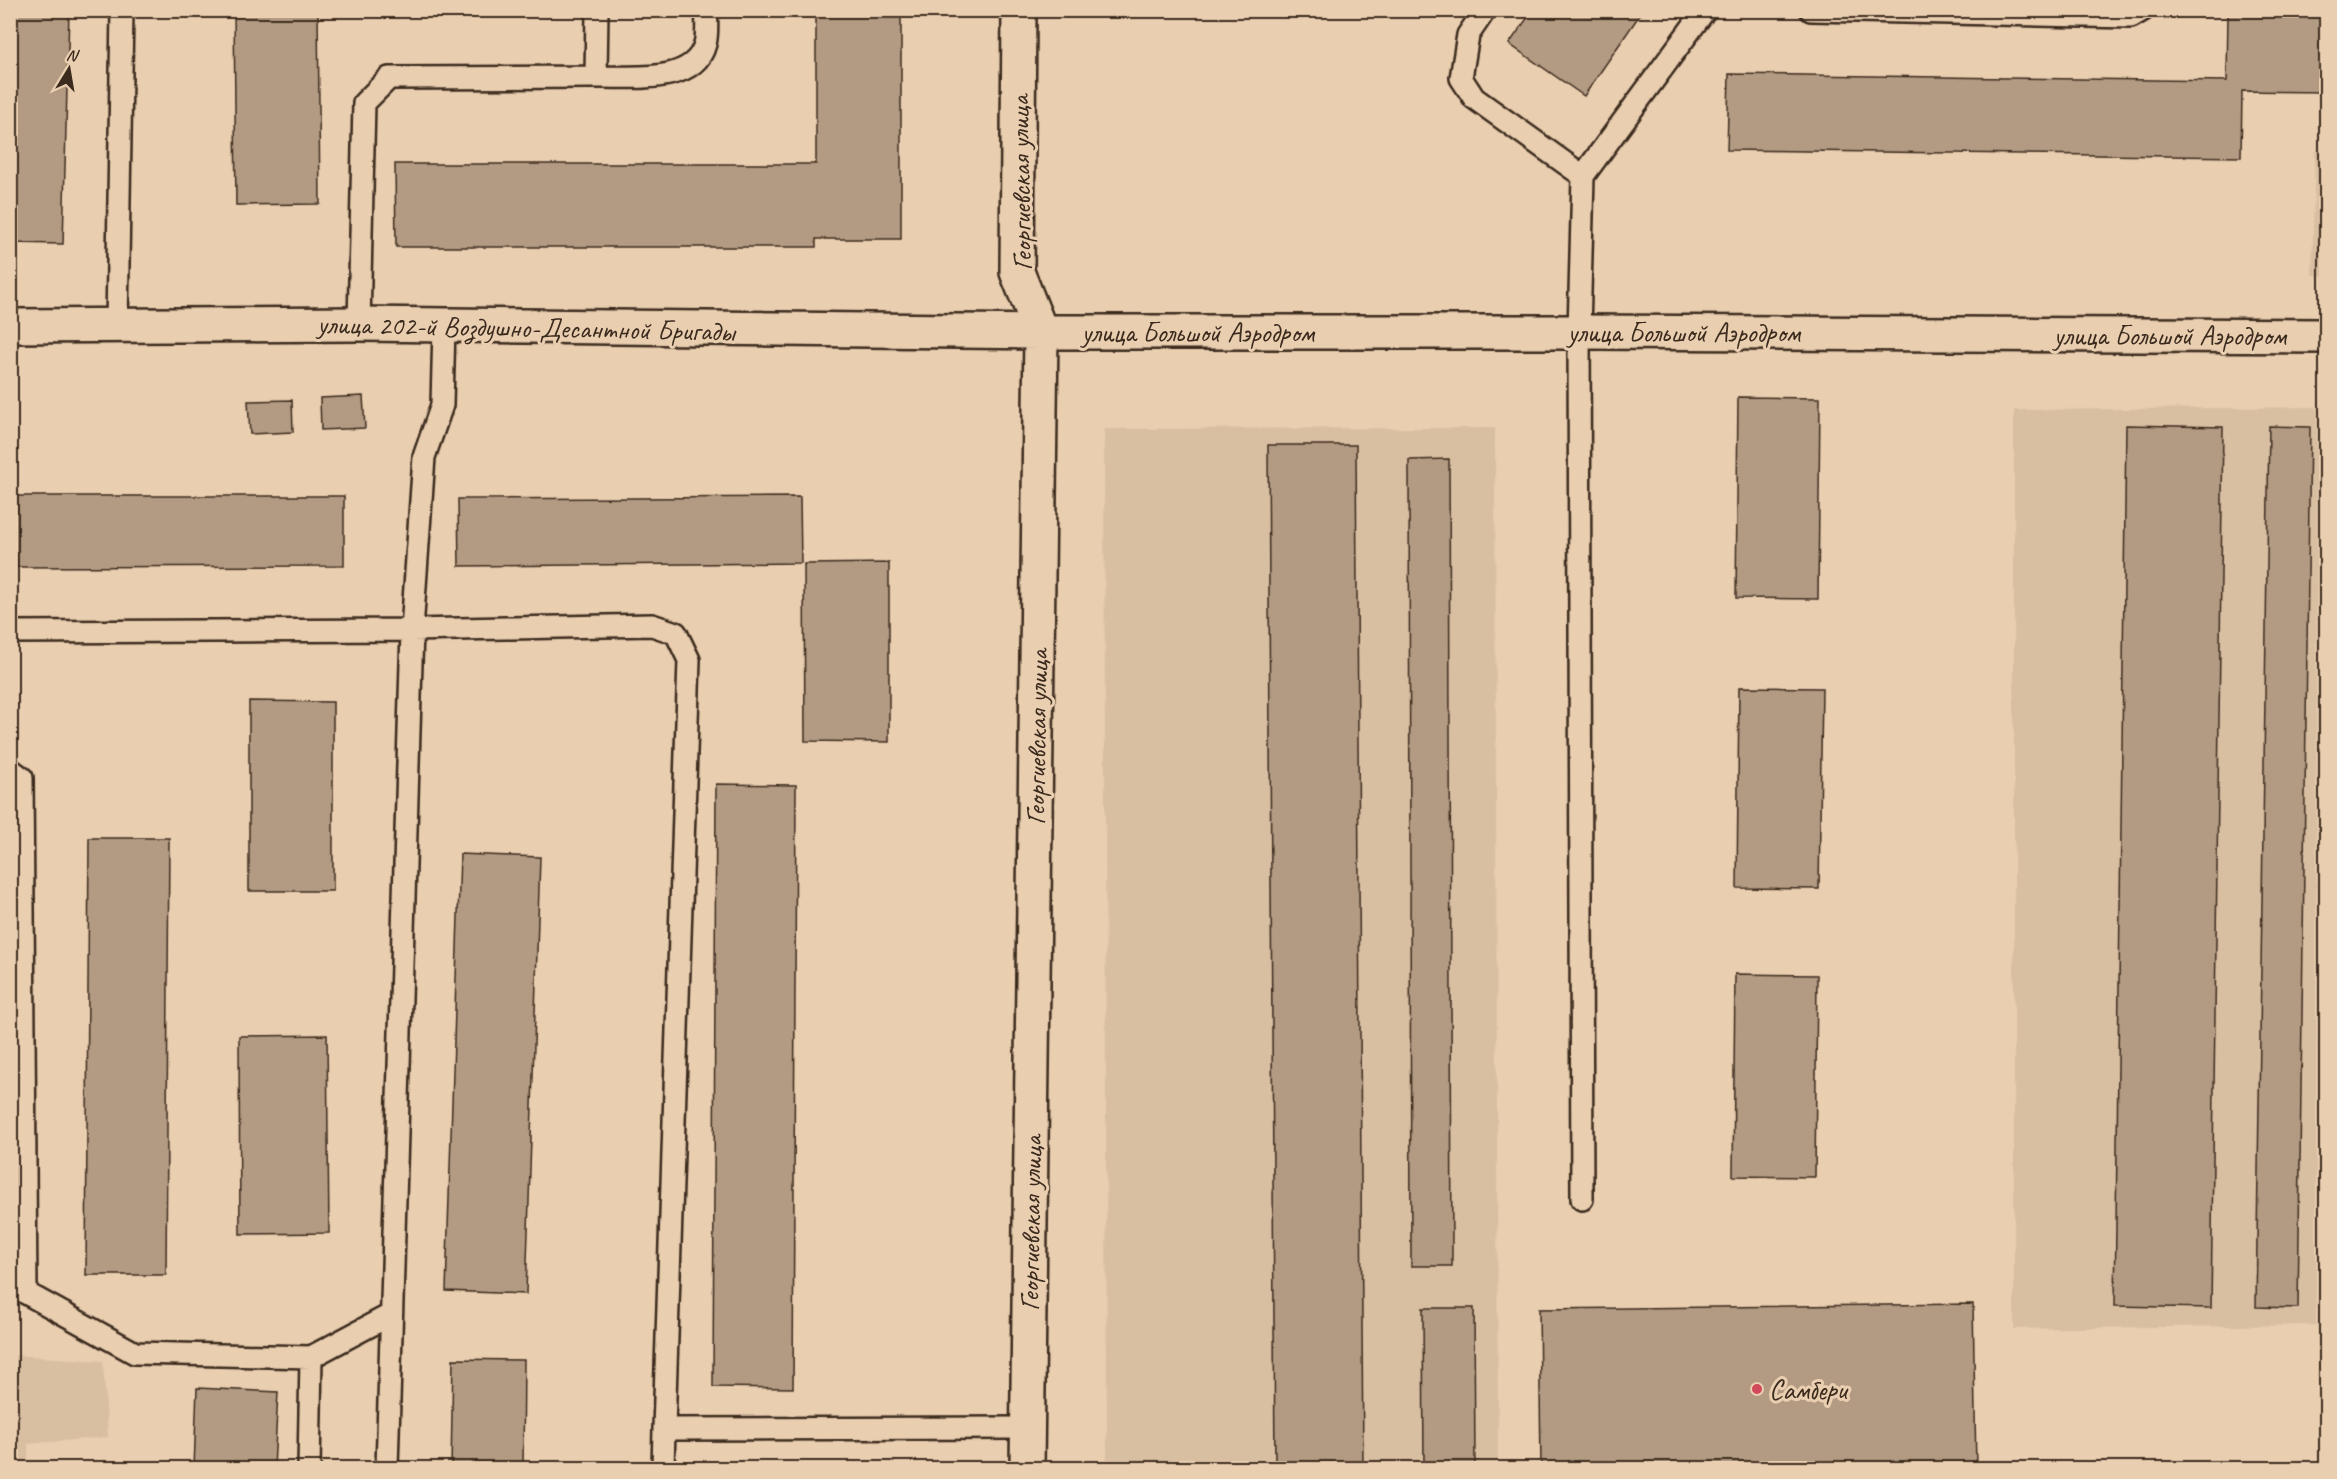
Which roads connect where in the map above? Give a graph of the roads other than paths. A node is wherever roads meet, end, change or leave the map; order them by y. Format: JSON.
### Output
{"nodes":[{"id":1,"x":122,"y":10,"type":"edge"},
{"id":2,"x":597,"y":10,"type":"edge"},
{"id":3,"x":707,"y":10,"type":"edge"},
{"id":4,"x":1019,"y":10,"type":"edge"},
{"id":5,"x":1485,"y":10,"type":"edge"},
{"id":6,"x":1705,"y":10,"type":"edge"},
{"id":7,"x":1811,"y":10,"type":"edge"},
{"id":8,"x":2144,"y":10,"type":"edge"},
{"id":9,"x":596,"y":76,"type":"junction"},
{"id":10,"x":1583,"y":176,"type":"junction"},
{"id":11,"x":359,"y":324,"type":"junction"},
{"id":12,"x":10,"y":326,"type":"edge"},
{"id":13,"x":444,"y":326,"type":"junction"},
{"id":14,"x":117,"y":327,"type":"junction"},
{"id":15,"x":1041,"y":332,"type":"junction"},
{"id":16,"x":1579,"y":332,"type":"junction"},
{"id":17,"x":2326,"y":336,"type":"edge"},
{"id":18,"x":412,"y":630,"type":"junction"},
{"id":19,"x":10,"y":632,"type":"edge"},
{"id":20,"x":10,"y":769,"type":"edge"},
{"id":21,"x":1582,"y":1199,"type":"dead end"},
{"id":22,"x":390,"y":1315,"type":"junction"},
{"id":23,"x":311,"y":1357,"type":"junction"},
{"id":24,"x":1027,"y":1428,"type":"junction"},
{"id":25,"x":664,"y":1429,"type":"junction"},
{"id":26,"x":309,"y":1468,"type":"edge"},
{"id":27,"x":387,"y":1468,"type":"edge"},
{"id":28,"x":663,"y":1468,"type":"edge"},
{"id":29,"x":1027,"y":1468,"type":"edge"}],
"edges":[{"from":1,"to":14,"type":"lane"},
{"from":2,"to":9,"type":"lane"},
{"from":3,"to":9,"type":"lane"},
{"from":4,"to":15,"type":"street","name":"Георгиевская улица"},
{"from":5,"to":10,"type":"lane"},
{"from":6,"to":10,"type":"lane"},
{"from":7,"to":8,"type":"lane"},
{"from":9,"to":11,"type":"lane"},
{"from":10,"to":16,"type":"lane"},
{"from":11,"to":13,"type":"street","name":"улица 202-й Воздушно-Десантной Бригады"},
{"from":11,"to":14,"type":"street","name":"улица 202-й Воздушно-Десантной Бригады"},
{"from":12,"to":14,"type":"street","name":"улица 202-й Воздушно-Десантной Бригады"},
{"from":13,"to":15,"type":"street","name":"улица 202-й Воздушно-Десантной Бригады"},
{"from":13,"to":18,"type":"lane"},
{"from":15,"to":16,"type":"street","name":"улица Большой Аэродром"},
{"from":15,"to":24,"type":"street","name":"Георгиевская улица"},
{"from":16,"to":17,"type":"street","name":"улица Большой Аэродром"},
{"from":16,"to":21,"type":"lane"},
{"from":18,"to":19,"type":"lane"},
{"from":18,"to":22,"type":"lane"},
{"from":18,"to":25,"type":"lane"},
{"from":20,"to":23,"type":"lane"},
{"from":22,"to":23,"type":"lane"},
{"from":22,"to":27,"type":"lane"},
{"from":23,"to":26,"type":"lane"},
{"from":24,"to":25,"type":"lane"},
{"from":24,"to":29,"type":"street","name":"Георгиевская улица"},
{"from":25,"to":28,"type":"lane"}]}
